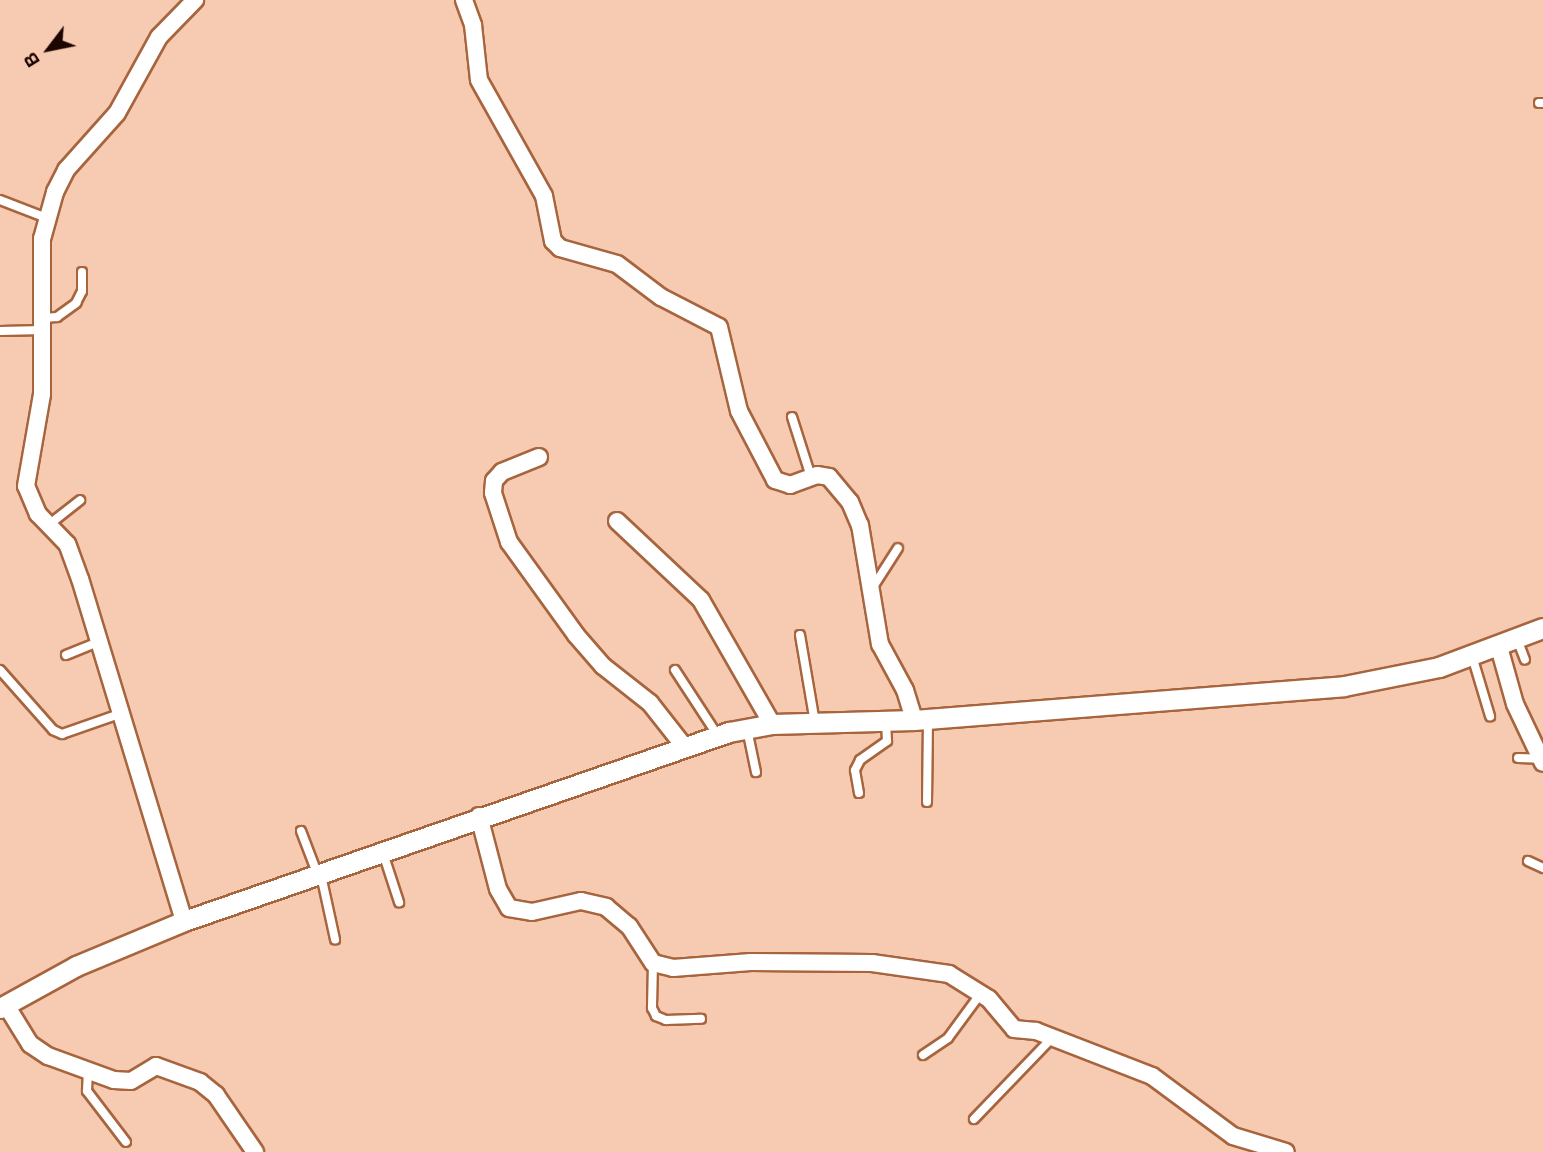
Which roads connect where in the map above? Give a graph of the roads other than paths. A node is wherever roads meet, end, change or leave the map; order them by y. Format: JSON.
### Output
{"nodes":[{"id":1,"x":195,"y":0,"type":"edge"},
{"id":2,"x":464,"y":0,"type":"edge"},
{"id":3,"x":0,"y":200,"type":"edge"},
{"id":4,"x":47,"y":218,"type":"junction"},
{"id":5,"x":82,"y":272,"type":"dead end"},
{"id":6,"x":44,"y":324,"type":"junction"},
{"id":7,"x":0,"y":331,"type":"edge"},
{"id":8,"x":792,"y":416,"type":"dead end"},
{"id":9,"x":538,"y":457,"type":"dead end"},
{"id":10,"x":811,"y":477,"type":"junction"},
{"id":11,"x":80,"y":500,"type":"dead end"},
{"id":12,"x":617,"y":521,"type":"dead end"},
{"id":13,"x":51,"y":523,"type":"junction"},
{"id":14,"x":898,"y":548,"type":"dead end"},
{"id":15,"x":870,"y":593,"type":"junction"},
{"id":16,"x":1543,"y":628,"type":"edge"},
{"id":17,"x":800,"y":635,"type":"dead end"},
{"id":18,"x":99,"y":642,"type":"junction"},
{"id":19,"x":1508,"y":643,"type":"junction"},
{"id":20,"x":65,"y":656,"type":"dead end"},
{"id":21,"x":1472,"y":656,"type":"junction"},
{"id":22,"x":1525,"y":660,"type":"dead end"},
{"id":23,"x":0,"y":670,"type":"edge"},
{"id":24,"x":675,"y":670,"type":"dead end"},
{"id":25,"x":119,"y":714,"type":"junction"},
{"id":26,"x":1490,"y":716,"type":"dead end"},
{"id":27,"x":921,"y":719,"type":"junction"},
{"id":28,"x":886,"y":720,"type":"junction"},
{"id":29,"x":815,"y":723,"type":"junction"},
{"id":30,"x":772,"y":724,"type":"junction"},
{"id":31,"x":747,"y":729,"type":"junction"},
{"id":32,"x":718,"y":736,"type":"junction"},
{"id":33,"x":683,"y":745,"type":"junction"},
{"id":34,"x":1518,"y":758,"type":"dead end"},
{"id":35,"x":1542,"y":761,"type":"edge"},
{"id":36,"x":756,"y":772,"type":"dead end"},
{"id":37,"x":859,"y":793,"type":"dead end"},
{"id":38,"x":927,"y":802,"type":"dead end"},
{"id":39,"x":479,"y":816,"type":"junction"},
{"id":40,"x":301,"y":831,"type":"dead end"},
{"id":41,"x":382,"y":850,"type":"junction"},
{"id":42,"x":1528,"y":861,"type":"dead end"},
{"id":43,"x":1543,"y":868,"type":"edge"},
{"id":44,"x":318,"y":873,"type":"junction"},
{"id":45,"x":399,"y":902,"type":"dead end"},
{"id":46,"x":184,"y":921,"type":"junction"},
{"id":47,"x":335,"y":939,"type":"dead end"},
{"id":48,"x":653,"y":963,"type":"junction"},
{"id":49,"x":981,"y":993,"type":"junction"},
{"id":50,"x":3,"y":1006,"type":"edge"},
{"id":51,"x":701,"y":1019,"type":"dead end"},
{"id":52,"x":1051,"y":1040,"type":"junction"},
{"id":53,"x":923,"y":1055,"type":"dead end"},
{"id":54,"x":88,"y":1072,"type":"junction"},
{"id":55,"x":974,"y":1119,"type":"dead end"},
{"id":56,"x":127,"y":1143,"type":"dead end"},
{"id":57,"x":255,"y":1152,"type":"edge"},
{"id":58,"x":1286,"y":1152,"type":"edge"}],
"edges":[{"from":1,"to":4,"type":"street"},
{"from":2,"to":10,"type":"street"},
{"from":3,"to":4,"type":"lane"},
{"from":4,"to":6,"type":"street"},
{"from":5,"to":6,"type":"lane"},
{"from":6,"to":7,"type":"lane"},
{"from":6,"to":13,"type":"street"},
{"from":8,"to":10,"type":"lane"},
{"from":9,"to":33,"type":"street"},
{"from":10,"to":15,"type":"street"},
{"from":11,"to":13,"type":"lane"},
{"from":12,"to":30,"type":"street"},
{"from":13,"to":18,"type":"street"},
{"from":14,"to":15,"type":"lane"},
{"from":15,"to":27,"type":"street"},
{"from":16,"to":19,"type":"street"},
{"from":17,"to":29,"type":"lane"},
{"from":18,"to":20,"type":"lane"},
{"from":18,"to":25,"type":"street"},
{"from":19,"to":21,"type":"street"},
{"from":19,"to":22,"type":"lane"},
{"from":19,"to":35,"type":"street"},
{"from":21,"to":26,"type":"lane"},
{"from":21,"to":27,"type":"street"},
{"from":23,"to":25,"type":"lane"},
{"from":24,"to":32,"type":"lane"},
{"from":25,"to":46,"type":"street"},
{"from":27,"to":28,"type":"street"},
{"from":27,"to":38,"type":"lane"},
{"from":28,"to":29,"type":"street"},
{"from":28,"to":37,"type":"lane"},
{"from":29,"to":30,"type":"street"},
{"from":30,"to":31,"type":"street"},
{"from":31,"to":32,"type":"street"},
{"from":31,"to":36,"type":"lane"},
{"from":32,"to":33,"type":"street"},
{"from":33,"to":39,"type":"street"},
{"from":34,"to":35,"type":"lane"},
{"from":39,"to":41,"type":"street"},
{"from":39,"to":48,"type":"street"},
{"from":40,"to":44,"type":"lane"},
{"from":41,"to":44,"type":"street"},
{"from":41,"to":45,"type":"lane"},
{"from":42,"to":43,"type":"lane"},
{"from":44,"to":46,"type":"street"},
{"from":44,"to":47,"type":"lane"},
{"from":46,"to":50,"type":"street"},
{"from":48,"to":49,"type":"street"},
{"from":48,"to":51,"type":"lane"},
{"from":49,"to":52,"type":"street"},
{"from":49,"to":53,"type":"lane"},
{"from":50,"to":54,"type":"street"},
{"from":52,"to":55,"type":"lane"},
{"from":52,"to":58,"type":"street"},
{"from":54,"to":56,"type":"lane"},
{"from":54,"to":57,"type":"street"}]}
